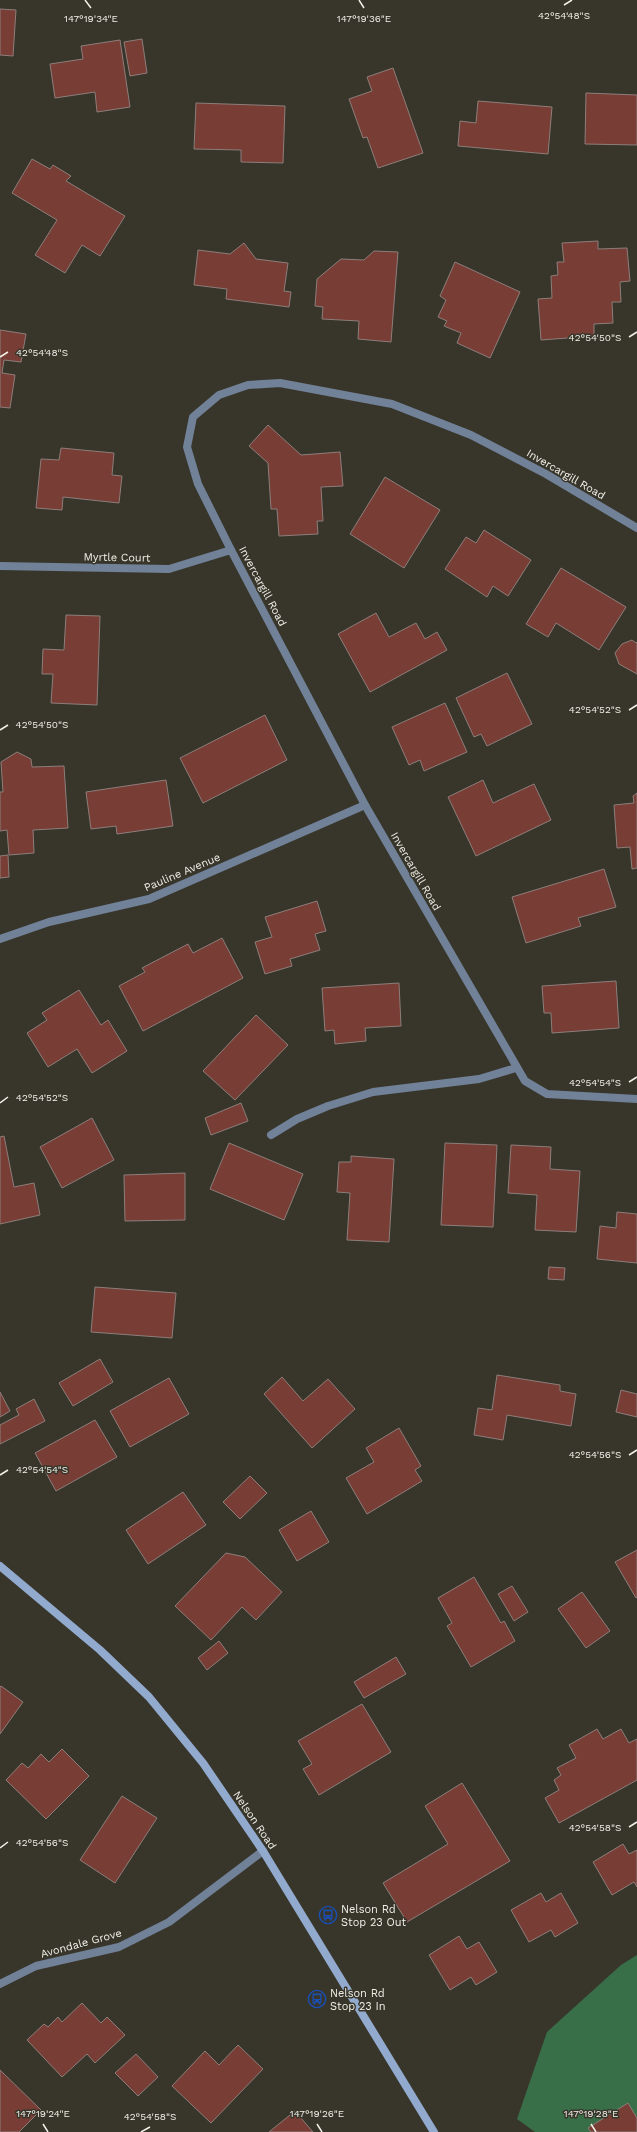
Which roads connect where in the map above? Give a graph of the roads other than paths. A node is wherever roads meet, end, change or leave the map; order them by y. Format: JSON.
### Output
{"nodes":[{"id":1,"x":637,"y":528,"type":"edge"},
{"id":2,"x":231,"y":550,"type":"junction"},
{"id":3,"x":0,"y":566,"type":"edge"},
{"id":4,"x":365,"y":805,"type":"junction"},
{"id":5,"x":0,"y":939,"type":"edge"},
{"id":6,"x":516,"y":1068,"type":"junction"},
{"id":7,"x":637,"y":1099,"type":"edge"},
{"id":8,"x":271,"y":1135,"type":"dead end"},
{"id":9,"x":0,"y":1566,"type":"edge"},
{"id":10,"x":263,"y":1851,"type":"junction"},
{"id":11,"x":0,"y":1984,"type":"edge"},
{"id":12,"x":434,"y":2132,"type":"edge"}],
"edges":[{"from":1,"to":2,"type":"street","name":"Invercargill Road"},
{"from":2,"to":3,"type":"street","name":"Myrtle Court"},
{"from":2,"to":4,"type":"street","name":"Invercargill Road"},
{"from":4,"to":5,"type":"street","name":"Pauline Avenue"},
{"from":4,"to":6,"type":"street","name":"Invercargill Road"},
{"from":6,"to":7,"type":"street","name":"Invercargill Road"},
{"from":6,"to":8,"type":"street"},
{"from":9,"to":10,"type":"street","name":"Nelson Road"},
{"from":10,"to":11,"type":"street","name":"Avondale Grove"},
{"from":10,"to":12,"type":"street","name":"Nelson Road"}]}
